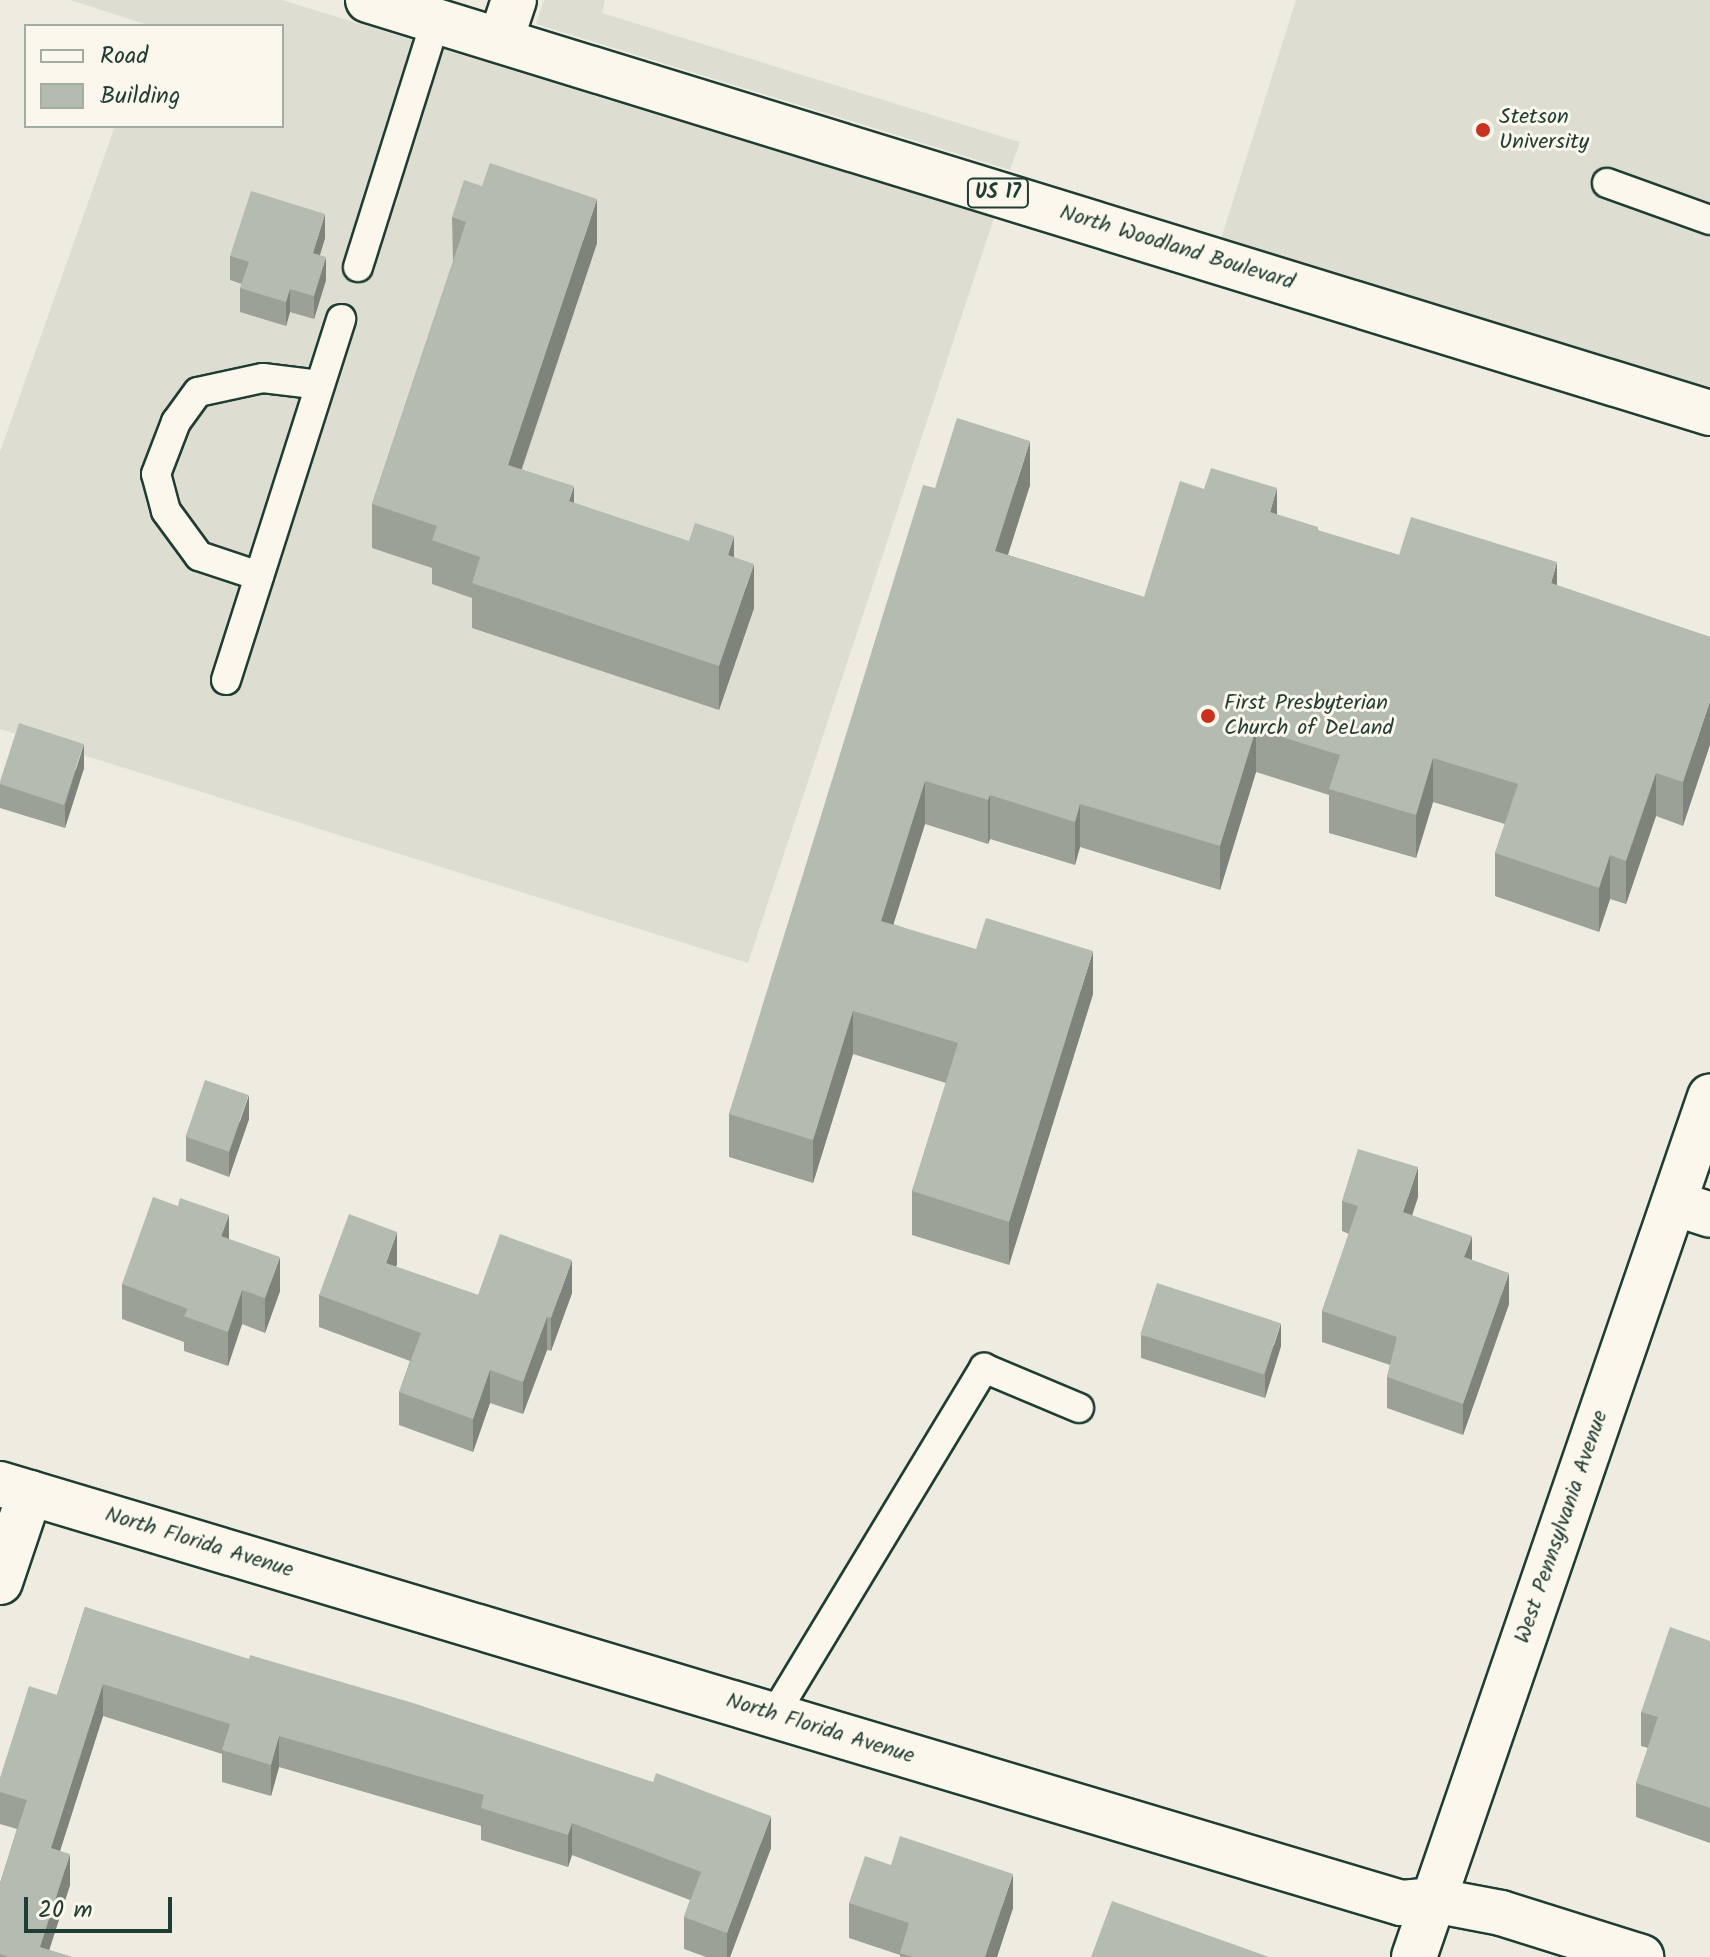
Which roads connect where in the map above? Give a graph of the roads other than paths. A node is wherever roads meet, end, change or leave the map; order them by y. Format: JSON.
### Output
{"nodes":[{"id":1,"x":368,"y":0,"type":"edge"},
{"id":2,"x":436,"y":20,"type":"junction"},
{"id":3,"x":508,"y":20,"type":"edge"},
{"id":4,"x":1607,"y":183,"type":"dead end"},
{"id":5,"x":1710,"y":220,"type":"edge"},
{"id":6,"x":358,"y":267,"type":"dead end"},
{"id":7,"x":341,"y":319,"type":"dead end"},
{"id":8,"x":320,"y":385,"type":"junction"},
{"id":9,"x":1710,"y":413,"type":"edge"},
{"id":10,"x":259,"y":576,"type":"junction"},
{"id":11,"x":226,"y":680,"type":"dead end"},
{"id":12,"x":1710,"y":1097,"type":"edge"},
{"id":13,"x":1692,"y":1209,"type":"edge"},
{"id":14,"x":1079,"y":1408,"type":"dead end"},
{"id":15,"x":15,"y":1488,"type":"edge"},
{"id":16,"x":0,"y":1582,"type":"edge"},
{"id":17,"x":774,"y":1715,"type":"junction"},
{"id":18,"x":1433,"y":1900,"type":"junction"},
{"id":19,"x":1414,"y":1957,"type":"edge"},
{"id":20,"x":1641,"y":1957,"type":"edge"}],
"edges":[{"from":1,"to":2,"type":"street","name":"North Woodland Boulevard","number":"US 17"},
{"from":2,"to":3,"type":"street","name":"North Woodland Boulevard","number":"US 17"},
{"from":2,"to":6,"type":"lane"},
{"from":3,"to":9,"type":"street","name":"North Woodland Boulevard","number":"US 17"},
{"from":4,"to":5,"type":"lane"},
{"from":7,"to":8,"type":"lane"},
{"from":8,"to":10,"type":"lane"},
{"from":8,"to":10,"type":"lane"},
{"from":10,"to":11,"type":"lane"},
{"from":12,"to":13,"type":"street","name":"West Pennsylvania Avenue"},
{"from":13,"to":18,"type":"street","name":"West Pennsylvania Avenue"},
{"from":14,"to":17,"type":"lane"},
{"from":15,"to":16,"type":"street"},
{"from":15,"to":17,"type":"street","name":"North Florida Avenue"},
{"from":17,"to":18,"type":"street","name":"North Florida Avenue"},
{"from":18,"to":19,"type":"street","name":"West Pennsylvania Avenue"},
{"from":18,"to":20,"type":"street","name":"North Florida Avenue"}]}
